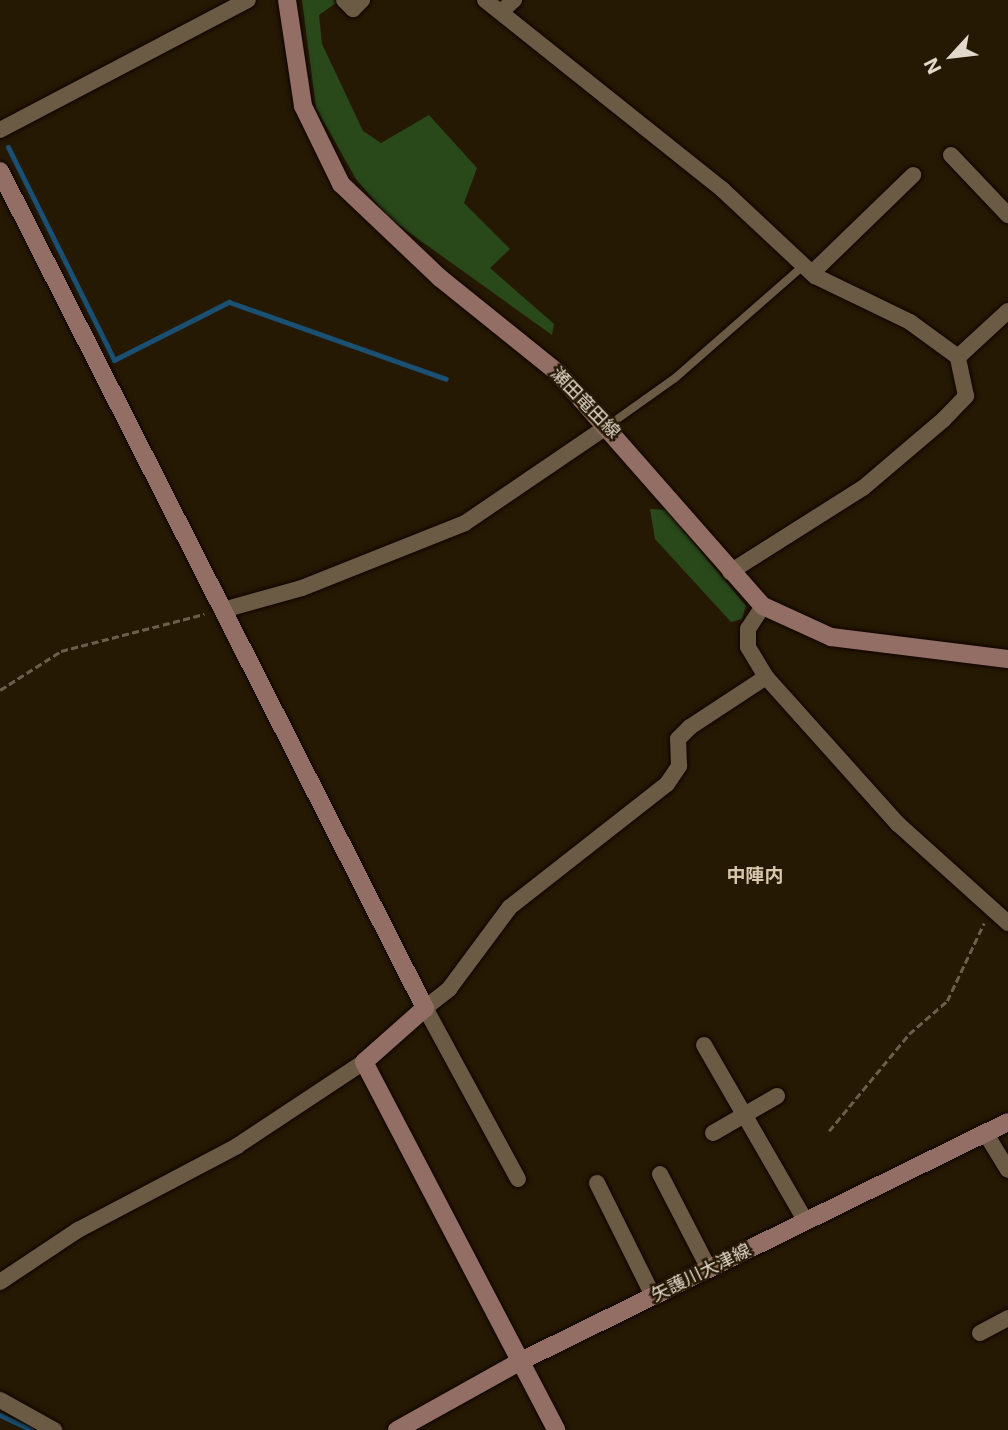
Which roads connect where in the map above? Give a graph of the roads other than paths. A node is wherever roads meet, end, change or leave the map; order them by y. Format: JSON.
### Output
{"nodes":[{"id":1,"x":248,"y":0,"type":"edge"},
{"id":2,"x":287,"y":0,"type":"edge"},
{"id":3,"x":344,"y":0,"type":"edge"},
{"id":4,"x":362,"y":0,"type":"edge"},
{"id":5,"x":485,"y":0,"type":"edge"},
{"id":6,"x":514,"y":0,"type":"edge"},
{"id":7,"x":501,"y":12,"type":"junction"},
{"id":8,"x":0,"y":130,"type":"edge"},
{"id":9,"x":951,"y":155,"type":"dead end"},
{"id":10,"x":0,"y":171,"type":"edge"},
{"id":11,"x":914,"y":175,"type":"dead end"},
{"id":12,"x":1005,"y":205,"type":"edge"},
{"id":13,"x":807,"y":270,"type":"junction"},
{"id":14,"x":1008,"y":311,"type":"edge"},
{"id":15,"x":958,"y":357,"type":"junction"},
{"id":16,"x":609,"y":425,"type":"junction"},
{"id":17,"x":730,"y":572,"type":"junction"},
{"id":18,"x":763,"y":606,"type":"junction"},
{"id":19,"x":223,"y":610,"type":"junction"},
{"id":20,"x":1008,"y":659,"type":"edge"},
{"id":21,"x":766,"y":677,"type":"junction"},
{"id":22,"x":1008,"y":923,"type":"edge"},
{"id":23,"x":425,"y":1008,"type":"junction"},
{"id":24,"x":704,"y":1045,"type":"dead end"},
{"id":25,"x":364,"y":1062,"type":"junction"},
{"id":26,"x":777,"y":1096,"type":"dead end"},
{"id":27,"x":744,"y":1113,"type":"junction"},
{"id":28,"x":1008,"y":1122,"type":"edge"},
{"id":29,"x":713,"y":1133,"type":"dead end"},
{"id":30,"x":986,"y":1134,"type":"junction"},
{"id":31,"x":1008,"y":1170,"type":"edge"},
{"id":32,"x":660,"y":1174,"type":"dead end"},
{"id":33,"x":519,"y":1179,"type":"dead end"},
{"id":34,"x":597,"y":1183,"type":"dead end"},
{"id":35,"x":806,"y":1222,"type":"junction"},
{"id":36,"x":709,"y":1269,"type":"junction"},
{"id":37,"x":0,"y":1282,"type":"edge"},
{"id":38,"x":653,"y":1296,"type":"junction"},
{"id":39,"x":1008,"y":1318,"type":"edge"},
{"id":40,"x":980,"y":1333,"type":"dead end"},
{"id":41,"x":521,"y":1361,"type":"junction"},
{"id":42,"x":0,"y":1400,"type":"edge"},
{"id":43,"x":54,"y":1430,"type":"edge"},
{"id":44,"x":397,"y":1430,"type":"edge"},
{"id":45,"x":556,"y":1430,"type":"edge"}],
"edges":[{"from":1,"to":8,"type":"street"},
{"from":2,"to":16,"type":"main road","name":"瀬田竜田線"},
{"from":3,"to":4,"type":"street"},
{"from":5,"to":7,"type":"street"},
{"from":6,"to":7,"type":"street"},
{"from":7,"to":13,"type":"street"},
{"from":9,"to":12,"type":"street"},
{"from":10,"to":19,"type":"main road"},
{"from":11,"to":13,"type":"street"},
{"from":13,"to":15,"type":"street"},
{"from":13,"to":16,"type":"lane"},
{"from":14,"to":15,"type":"street"},
{"from":15,"to":17,"type":"street"},
{"from":16,"to":17,"type":"main road","name":"瀬田竜田線"},
{"from":16,"to":19,"type":"street"},
{"from":17,"to":18,"type":"main road","name":"瀬田竜田線"},
{"from":18,"to":20,"type":"main road","name":"瀬田竜田線"},
{"from":18,"to":21,"type":"street"},
{"from":19,"to":23,"type":"main road"},
{"from":21,"to":22,"type":"street"},
{"from":21,"to":23,"type":"street"},
{"from":23,"to":25,"type":"main road"},
{"from":23,"to":33,"type":"street"},
{"from":24,"to":27,"type":"street"},
{"from":25,"to":37,"type":"street"},
{"from":25,"to":41,"type":"main road"},
{"from":26,"to":27,"type":"street"},
{"from":27,"to":29,"type":"street"},
{"from":27,"to":35,"type":"street"},
{"from":28,"to":30,"type":"main road","name":"矢護川大津線"},
{"from":30,"to":31,"type":"street"},
{"from":30,"to":35,"type":"main road","name":"矢護川大津線"},
{"from":32,"to":36,"type":"street"},
{"from":34,"to":38,"type":"street"},
{"from":35,"to":36,"type":"main road","name":"矢護川大津線"},
{"from":36,"to":38,"type":"main road","name":"矢護川大津線"},
{"from":38,"to":41,"type":"main road","name":"矢護川大津線"},
{"from":39,"to":40,"type":"street"},
{"from":41,"to":44,"type":"main road","name":"矢護川大津線"},
{"from":41,"to":45,"type":"main road"},
{"from":42,"to":43,"type":"street"}]}
